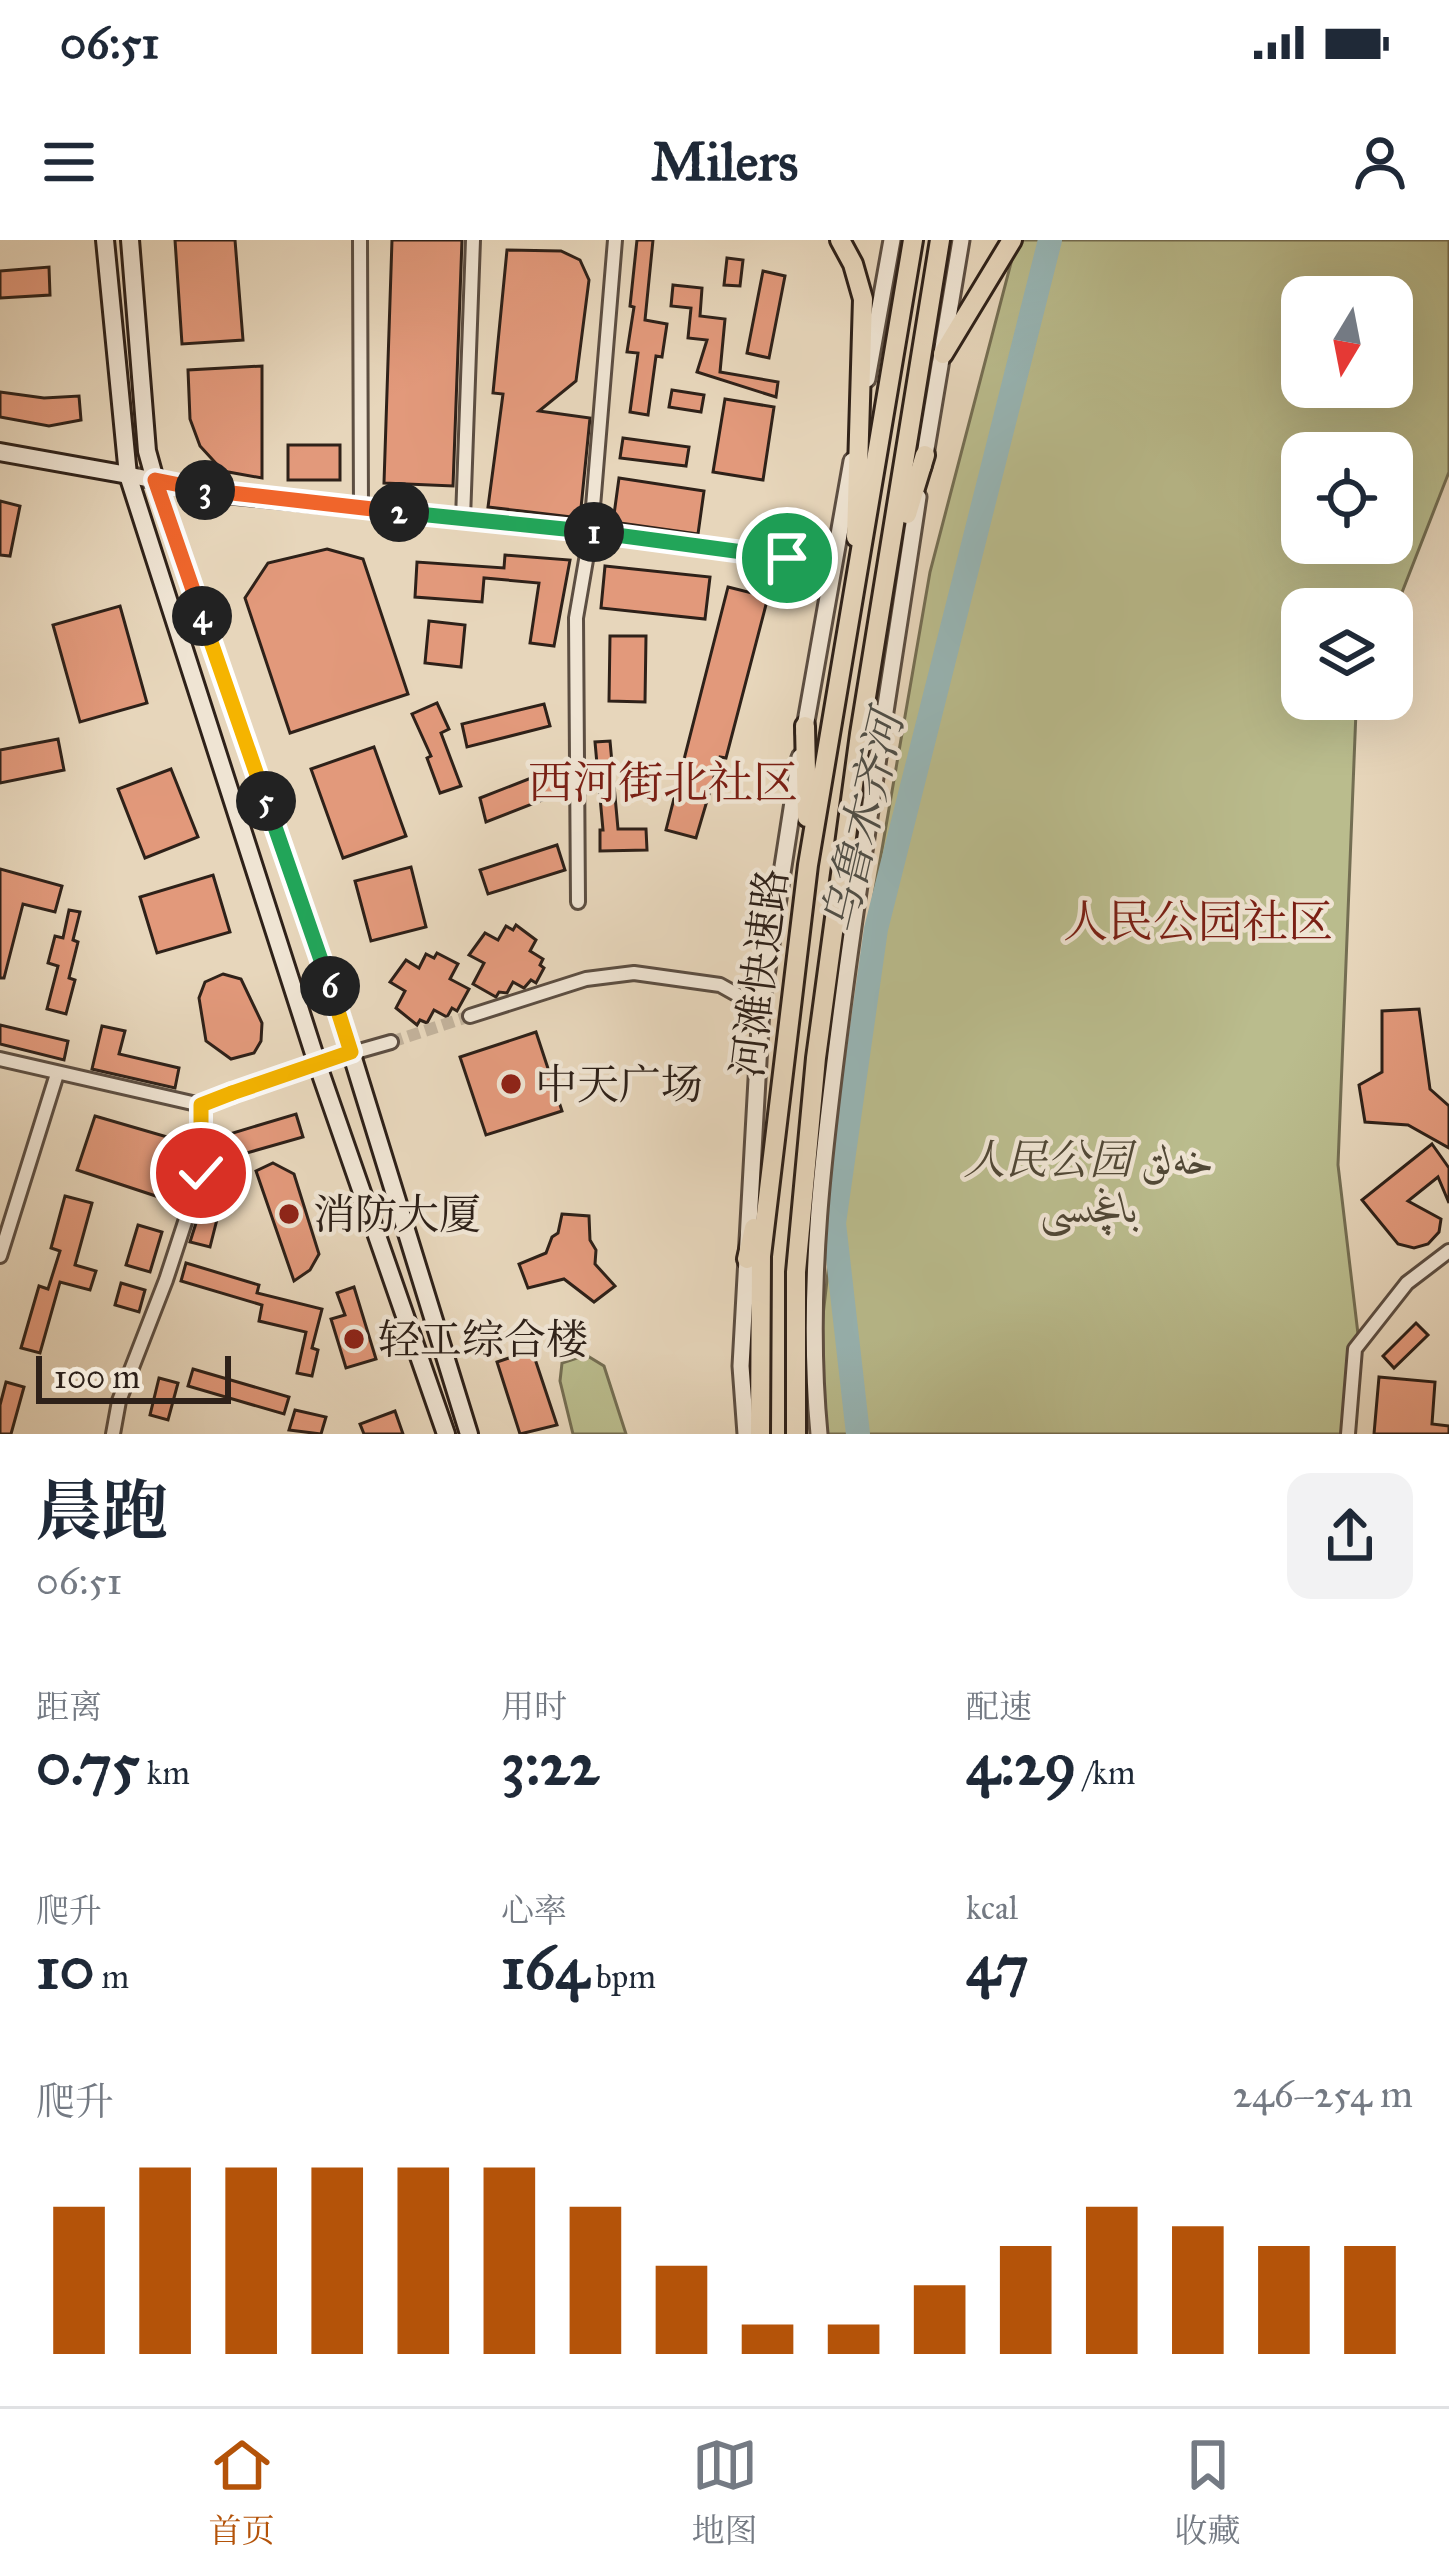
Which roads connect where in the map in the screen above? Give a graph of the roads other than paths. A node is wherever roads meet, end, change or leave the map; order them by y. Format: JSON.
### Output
{"nodes":[{"id":1,"x":105,"y":240,"type":"edge"},
{"id":2,"x":130,"y":240,"type":"edge"},
{"id":3,"x":360,"y":240,"type":"edge"},
{"id":4,"x":473,"y":240,"type":"edge"},
{"id":5,"x":615,"y":240,"type":"edge"},
{"id":6,"x":840,"y":240,"type":"edge"},
{"id":7,"x":892,"y":240,"type":"edge"},
{"id":8,"x":913,"y":240,"type":"edge"},
{"id":9,"x":940,"y":240,"type":"edge"},
{"id":10,"x":962,"y":240,"type":"edge"},
{"id":11,"x":1012,"y":240,"type":"edge"},
{"id":12,"x":943,"y":354,"type":"junction"},
{"id":13,"x":857,"y":436,"type":"junction"},
{"id":14,"x":0,"y":452,"type":"edge"},
{"id":15,"x":925,"y":455,"type":"junction"},
{"id":16,"x":128,"y":475,"type":"junction"},
{"id":17,"x":155,"y":480,"type":"junction"},
{"id":18,"x":361,"y":508,"type":"junction"},
{"id":19,"x":463,"y":519,"type":"junction"},
{"id":20,"x":591,"y":531,"type":"junction"},
{"id":21,"x":887,"y":582,"type":"junction"},
{"id":22,"x":828,"y":590,"type":"junction"},
{"id":23,"x":856,"y":597,"type":"junction"},
{"id":24,"x":805,"y":726,"type":"junction"},
{"id":25,"x":808,"y":865,"type":"junction"},
{"id":26,"x":578,"y":902,"type":"dead end"},
{"id":27,"x":761,"y":1008,"type":"junction"},
{"id":28,"x":470,"y":1016,"type":"tunnel mouth"},
{"id":29,"x":391,"y":1042,"type":"tunnel mouth"},
{"id":30,"x":351,"y":1052,"type":"junction"},
{"id":31,"x":0,"y":1059,"type":"edge"},
{"id":32,"x":317,"y":1063,"type":"junction"},
{"id":33,"x":58,"y":1074,"type":"junction"},
{"id":34,"x":201,"y":1105,"type":"junction"},
{"id":35,"x":773,"y":1153,"type":"junction"},
{"id":36,"x":1449,"y":1251,"type":"edge"},
{"id":37,"x":0,"y":1256,"type":"edge"},
{"id":38,"x":747,"y":1258,"type":"junction"},
{"id":39,"x":113,"y":1434,"type":"edge"},
{"id":40,"x":446,"y":1434,"type":"edge"},
{"id":41,"x":470,"y":1434,"type":"edge"},
{"id":42,"x":746,"y":1434,"type":"edge"},
{"id":43,"x":760,"y":1434,"type":"edge"},
{"id":44,"x":796,"y":1434,"type":"edge"},
{"id":45,"x":819,"y":1434,"type":"edge"},
{"id":46,"x":1348,"y":1434,"type":"edge"}],
"edges":[{"from":1,"to":16,"type":"main road"},
{"from":2,"to":17,"type":"main road"},
{"from":3,"to":18,"type":"street"},
{"from":4,"to":19,"type":"street"},
{"from":5,"to":20,"type":"street"},
{"from":6,"to":13,"type":"highway"},
{"from":7,"to":13,"type":"street"},
{"from":8,"to":23,"type":"highway","name":"河滩快速路"},
{"from":9,"to":21,"type":"highway","name":"河滩快速路"},
{"from":10,"to":12,"type":"street"},
{"from":11,"to":12,"type":"highway"},
{"from":12,"to":15,"type":"street"},
{"from":13,"to":22,"type":"street"},
{"from":13,"to":23,"type":"highway"},
{"from":14,"to":16,"type":"main road"},
{"from":15,"to":21,"type":"highway"},
{"from":15,"to":45,"type":"street"},
{"from":16,"to":17,"type":"street"},
{"from":16,"to":32,"type":"main road"},
{"from":17,"to":18,"type":"street"},
{"from":17,"to":30,"type":"main road"},
{"from":18,"to":19,"type":"street"},
{"from":19,"to":20,"type":"street"},
{"from":20,"to":22,"type":"street"},
{"from":20,"to":26,"type":"street"},
{"from":21,"to":44,"type":"highway","name":"河滩快速路"},
{"from":22,"to":24,"type":"street"},
{"from":23,"to":25,"type":"highway","name":"河滩快速路"},
{"from":24,"to":25,"type":"highway"},
{"from":24,"to":27,"type":"street"},
{"from":25,"to":35,"type":"highway","name":"河滩快速路"},
{"from":27,"to":28,"type":"street"},
{"from":27,"to":38,"type":"street"},
{"from":29,"to":30,"type":"street"},
{"from":30,"to":32,"type":"street"},
{"from":30,"to":41,"type":"main road"},
{"from":31,"to":33,"type":"street"},
{"from":32,"to":34,"type":"street"},
{"from":32,"to":40,"type":"main road"},
{"from":33,"to":34,"type":"street"},
{"from":33,"to":37,"type":"street"},
{"from":34,"to":39,"type":"street"},
{"from":35,"to":38,"type":"highway"},
{"from":35,"to":43,"type":"highway","name":"河滩快速路"},
{"from":36,"to":46,"type":"street"},
{"from":38,"to":42,"type":"street"}]}
